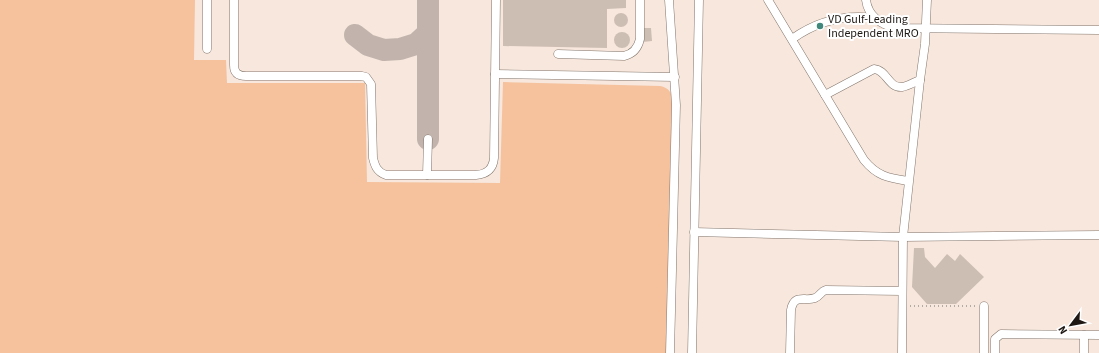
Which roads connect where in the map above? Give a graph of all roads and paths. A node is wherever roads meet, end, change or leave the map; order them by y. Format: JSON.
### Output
{"nodes":[{"id":1,"x":207,"y":0,"type":"edge"},
{"id":2,"x":234,"y":0,"type":"edge"},
{"id":3,"x":496,"y":0,"type":"edge"},
{"id":4,"x":640,"y":0,"type":"edge"},
{"id":5,"x":669,"y":0,"type":"edge"},
{"id":6,"x":699,"y":0,"type":"edge"},
{"id":7,"x":768,"y":0,"type":"edge"},
{"id":8,"x":866,"y":0,"type":"edge"},
{"id":9,"x":928,"y":0,"type":"edge"},
{"id":10,"x":874,"y":18,"type":"junction"},
{"id":11,"x":927,"y":28,"type":"junction"},
{"id":12,"x":1099,"y":30,"type":"edge"},
{"id":13,"x":792,"y":39,"type":"junction"},
{"id":14,"x":207,"y":49,"type":"dead end"},
{"id":15,"x":558,"y":54,"type":"dead end"},
{"id":16,"x":496,"y":74,"type":"junction"},
{"id":17,"x":675,"y":77,"type":"junction"},
{"id":18,"x":920,"y":80,"type":"junction"},
{"id":19,"x":825,"y":95,"type":"junction"},
{"id":20,"x":428,"y":139,"type":"dead end"},
{"id":21,"x":427,"y":175,"type":"junction"},
{"id":22,"x":908,"y":182,"type":"junction"},
{"id":23,"x":694,"y":232,"type":"junction"},
{"id":24,"x":1099,"y":235,"type":"edge"},
{"id":25,"x":903,"y":237,"type":"junction"},
{"id":26,"x":902,"y":291,"type":"junction"},
{"id":27,"x":902,"y":306,"type":"junction"},
{"id":28,"x":984,"y":306,"type":"joint"},
{"id":29,"x":1084,"y":335,"type":"junction"},
{"id":30,"x":1099,"y":335,"type":"edge"},
{"id":31,"x":670,"y":353,"type":"edge"},
{"id":32,"x":692,"y":353,"type":"edge"},
{"id":33,"x":790,"y":353,"type":"edge"},
{"id":34,"x":902,"y":353,"type":"edge"},
{"id":35,"x":984,"y":353,"type":"edge"},
{"id":36,"x":995,"y":353,"type":"edge"},
{"id":37,"x":1084,"y":353,"type":"edge"}],
"edges":[{"from":1,"to":14,"type":"lane"},
{"from":2,"to":21,"type":"lane"},
{"from":3,"to":16,"type":"lane"},
{"from":4,"to":15,"type":"lane"},
{"from":5,"to":17,"type":"lane"},
{"from":6,"to":23,"type":"lane"},
{"from":7,"to":13,"type":"lane"},
{"from":8,"to":10,"type":"lane"},
{"from":9,"to":11,"type":"lane"},
{"from":10,"to":11,"type":"lane"},
{"from":10,"to":13,"type":"lane"},
{"from":11,"to":12,"type":"lane"},
{"from":11,"to":18,"type":"lane"},
{"from":13,"to":19,"type":"lane"},
{"from":16,"to":17,"type":"lane"},
{"from":16,"to":21,"type":"lane"},
{"from":17,"to":31,"type":"lane"},
{"from":18,"to":19,"type":"lane"},
{"from":18,"to":22,"type":"lane"},
{"from":19,"to":22,"type":"lane"},
{"from":20,"to":21,"type":"lane"},
{"from":22,"to":25,"type":"lane"},
{"from":23,"to":25,"type":"lane"},
{"from":23,"to":32,"type":"lane"},
{"from":24,"to":25,"type":"lane"},
{"from":25,"to":26,"type":"lane"},
{"from":26,"to":27,"type":"lane"},
{"from":26,"to":33,"type":"lane"},
{"from":27,"to":28,"type":"path"},
{"from":27,"to":34,"type":"lane"},
{"from":28,"to":35,"type":"lane"},
{"from":29,"to":30,"type":"lane"},
{"from":29,"to":36,"type":"lane"},
{"from":29,"to":37,"type":"lane"}]}
